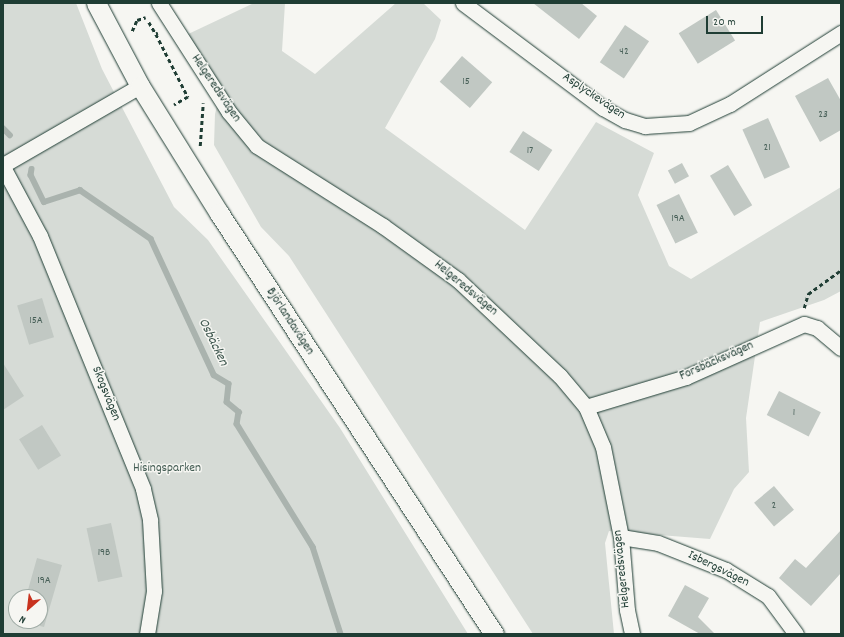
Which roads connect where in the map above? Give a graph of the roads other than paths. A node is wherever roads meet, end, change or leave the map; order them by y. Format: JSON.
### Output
{"nodes":[{"id":1,"x":96,"y":3,"type":"edge"},
{"id":2,"x":159,"y":3,"type":"edge"},
{"id":3,"x":463,"y":3,"type":"edge"},
{"id":4,"x":841,"y":33,"type":"edge"},
{"id":5,"x":140,"y":86,"type":"junction"},
{"id":6,"x":3,"y":166,"type":"edge"},
{"id":7,"x":841,"y":348,"type":"edge"},
{"id":8,"x":586,"y":407,"type":"junction"},
{"id":9,"x":621,"y":537,"type":"junction"},
{"id":10,"x":147,"y":634,"type":"edge"},
{"id":11,"x":494,"y":634,"type":"edge"},
{"id":12,"x":632,"y":634,"type":"edge"},
{"id":13,"x":796,"y":634,"type":"edge"}],
"edges":[{"from":1,"to":5,"type":"street","name":"Björlandavägen"},
{"from":2,"to":8,"type":"street","name":"Helgeredsvägen"},
{"from":3,"to":4,"type":"street","name":"Asplyckevägen"},
{"from":5,"to":6,"type":"street","name":"Skogsvägen"},
{"from":5,"to":11,"type":"street","name":"Björlandavägen"},
{"from":6,"to":10,"type":"street","name":"Skogsvägen"},
{"from":7,"to":8,"type":"street","name":"Forsbäcksvägen"},
{"from":8,"to":9,"type":"street","name":"Helgeredsvägen"},
{"from":9,"to":12,"type":"street","name":"Helgeredsvägen"},
{"from":9,"to":13,"type":"street","name":"Isbergsvägen"}]}
